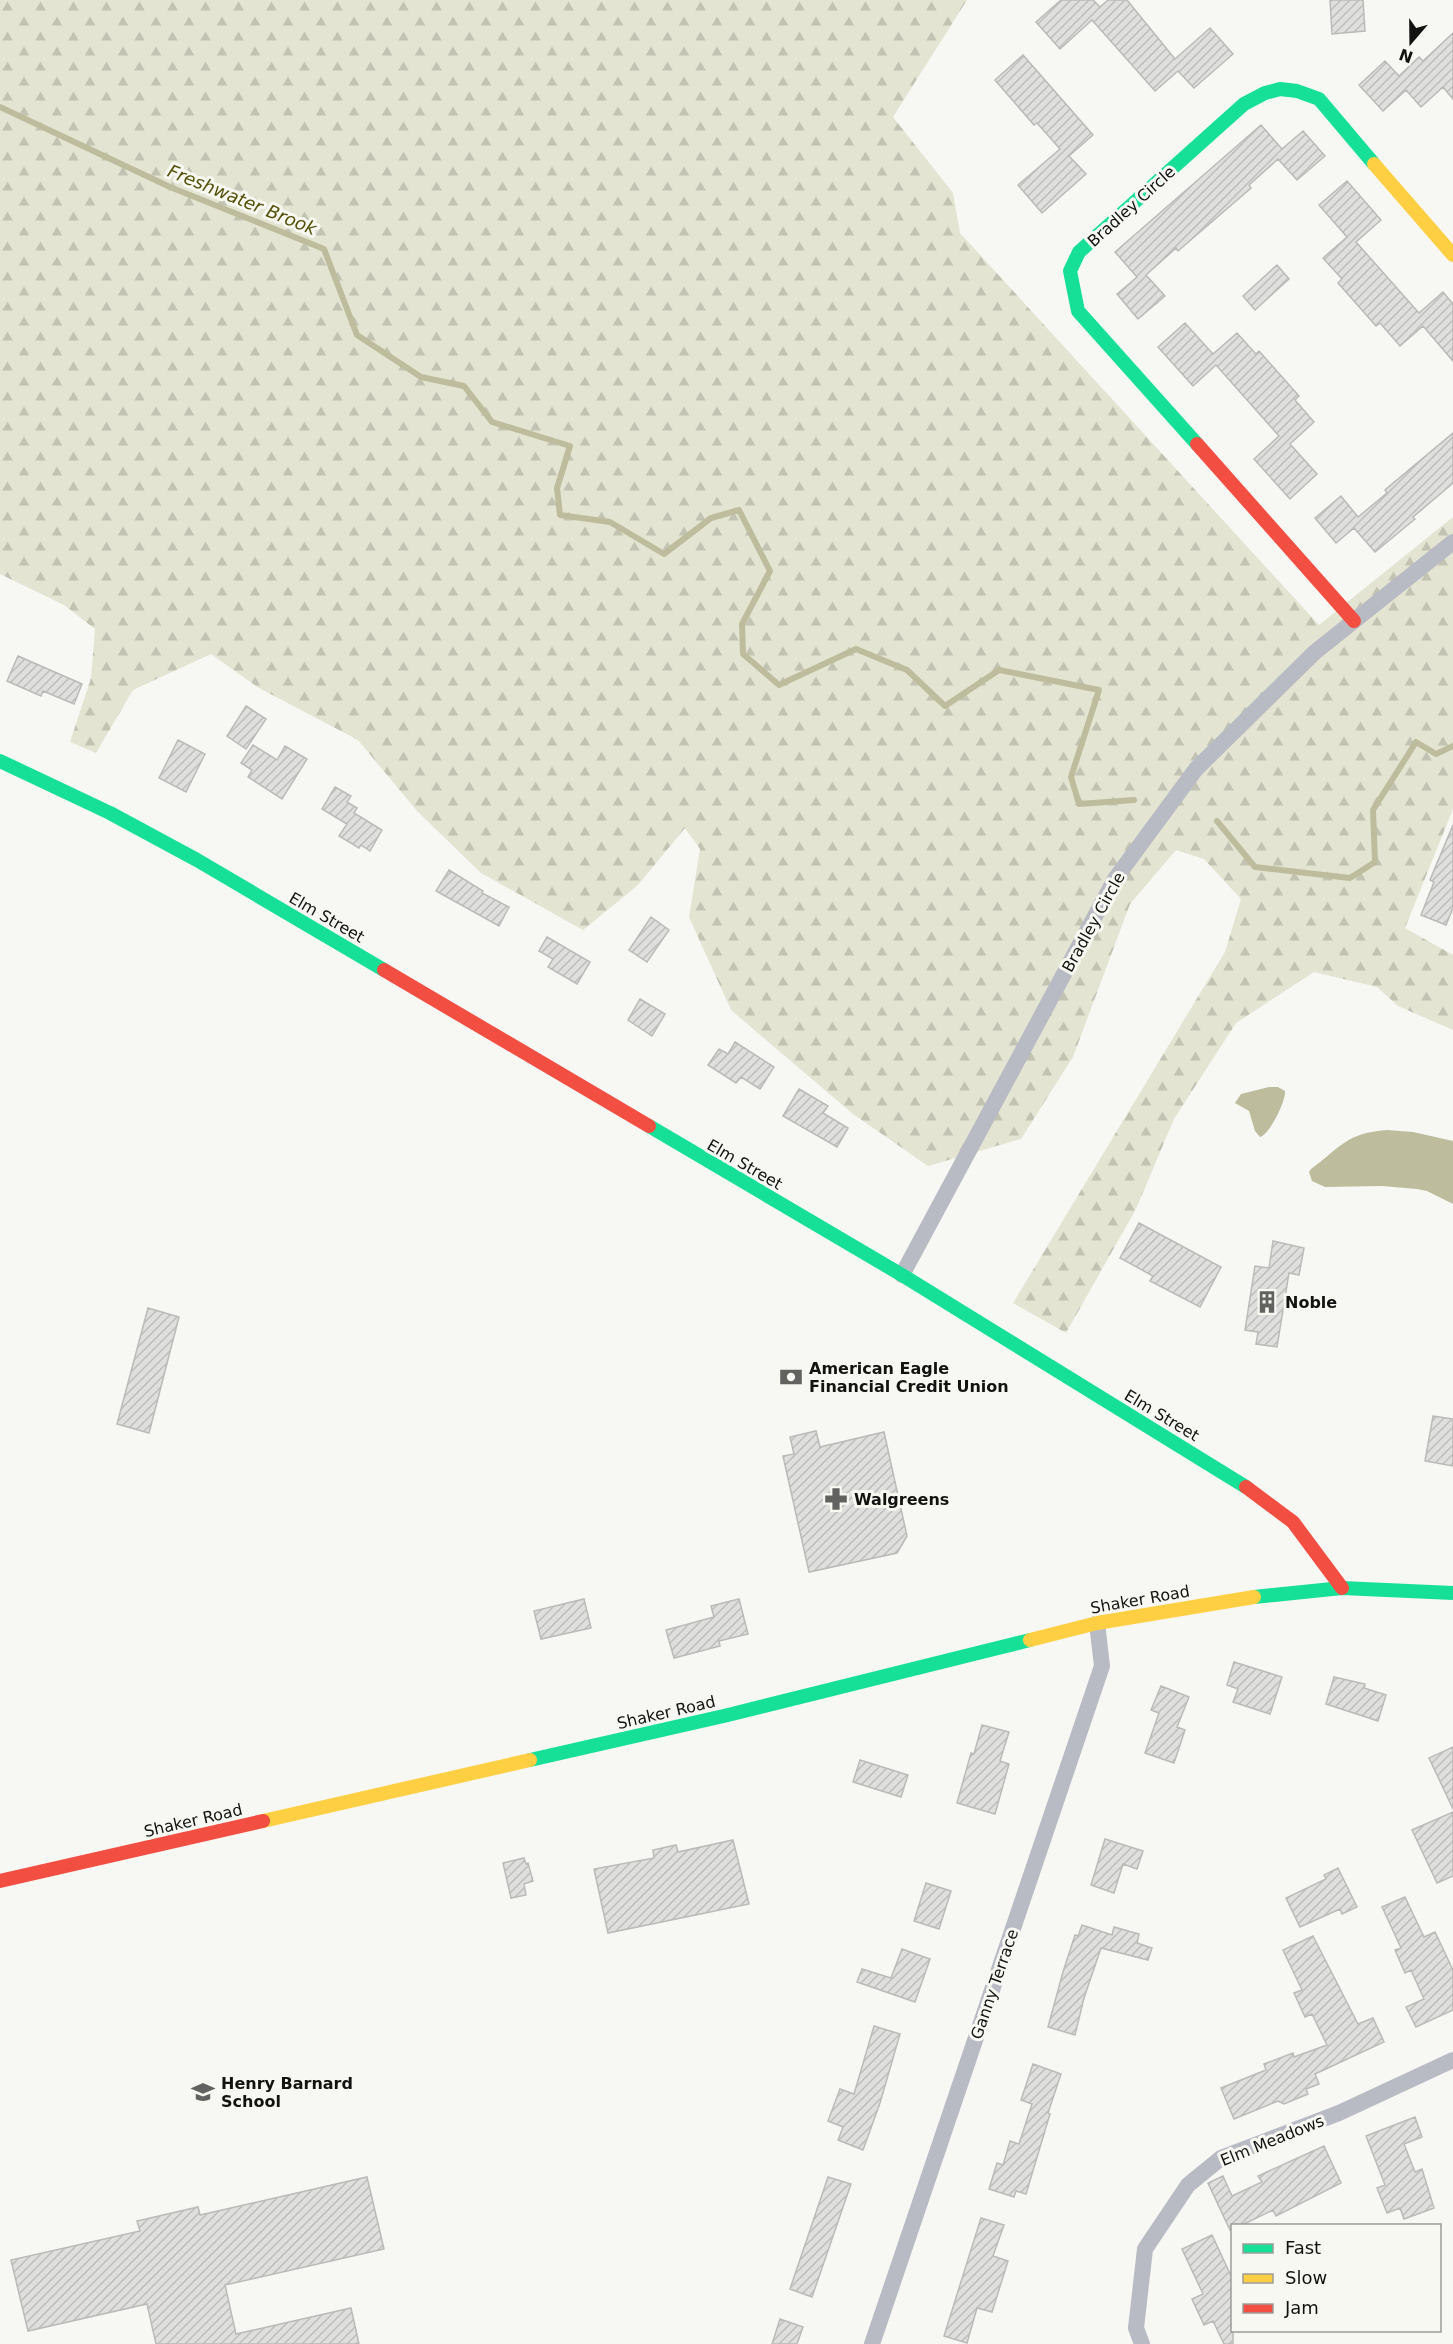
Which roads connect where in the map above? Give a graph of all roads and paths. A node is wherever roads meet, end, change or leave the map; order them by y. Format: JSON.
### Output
{"nodes":[{"id":1,"x":1453,"y":255,"type":"edge"},
{"id":2,"x":1453,"y":542,"type":"edge"},
{"id":3,"x":1354,"y":621,"type":"junction"},
{"id":4,"x":0,"y":761,"type":"edge"},
{"id":5,"x":902,"y":1275,"type":"junction"},
{"id":6,"x":1342,"y":1588,"type":"junction"},
{"id":7,"x":1453,"y":1593,"type":"edge"},
{"id":8,"x":1098,"y":1623,"type":"junction"},
{"id":9,"x":0,"y":1881,"type":"edge"},
{"id":10,"x":1453,"y":2060,"type":"edge"},
{"id":11,"x":872,"y":2344,"type":"edge"},
{"id":12,"x":1142,"y":2344,"type":"edge"}],
"edges":[{"from":1,"to":3,"type":"street","name":"Bradley Circle"},
{"from":2,"to":3,"type":"street","name":"Bradley Circle"},
{"from":3,"to":5,"type":"street","name":"Bradley Circle"},
{"from":4,"to":5,"type":"street","name":"Elm Street"},
{"from":5,"to":6,"type":"street","name":"Elm Street"},
{"from":6,"to":7,"type":"street"},
{"from":6,"to":8,"type":"street","name":"Shaker Road"},
{"from":8,"to":9,"type":"street","name":"Shaker Road"},
{"from":8,"to":11,"type":"street","name":"Ganny Terrace"},
{"from":10,"to":12,"type":"street","name":"Elm Meadows"}]}
